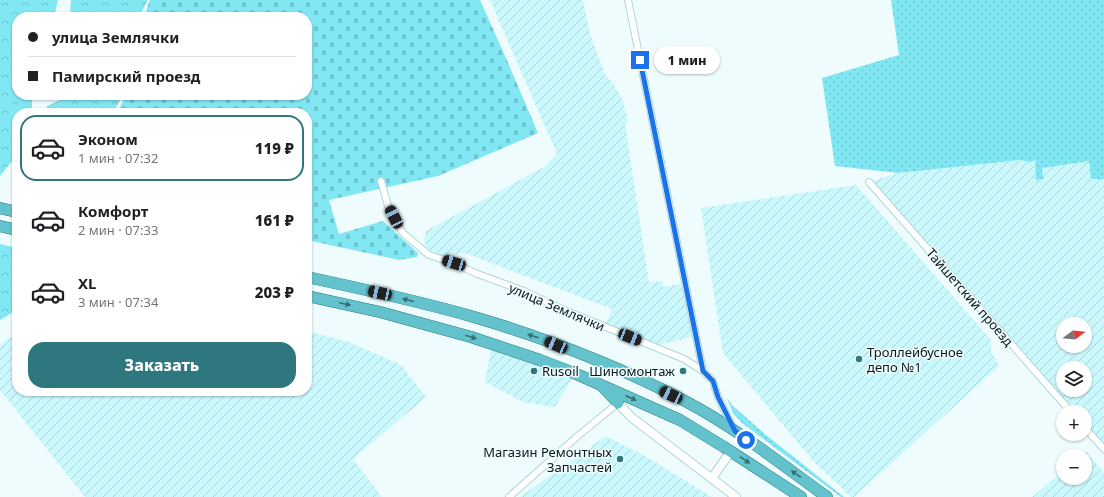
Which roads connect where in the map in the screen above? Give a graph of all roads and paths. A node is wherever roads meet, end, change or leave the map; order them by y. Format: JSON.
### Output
{"nodes":[{"id":1,"x":628,"y":0,"type":"edge"},
{"id":2,"x":381,"y":181,"type":"dead end"},
{"id":3,"x":869,"y":182,"type":"dead end"},
{"id":4,"x":0,"y":208,"type":"edge"},
{"id":5,"x":12,"y":211,"type":"edge"},
{"id":6,"x":0,"y":226,"type":"edge"},
{"id":7,"x":12,"y":229,"type":"edge"},
{"id":8,"x":312,"y":278,"type":"edge"},
{"id":9,"x":312,"y":297,"type":"edge"},
{"id":10,"x":703,"y":371,"type":"junction"},
{"id":11,"x":600,"y":384,"type":"junction"},
{"id":12,"x":618,"y":403,"type":"junction"},
{"id":13,"x":1065,"y":405,"type":"edge"},
{"id":14,"x":735,"y":431,"type":"junction"},
{"id":15,"x":1092,"y":436,"type":"edge"},
{"id":16,"x":1104,"y":449,"type":"edge"},
{"id":17,"x":731,"y":451,"type":"junction"},
{"id":18,"x":712,"y":478,"type":"junction"},
{"id":19,"x":509,"y":497,"type":"edge"},
{"id":20,"x":736,"y":497,"type":"edge"},
{"id":21,"x":801,"y":497,"type":"edge"},
{"id":22,"x":827,"y":497,"type":"edge"}],
"edges":[{"from":1,"to":10,"type":"street"},
{"from":2,"to":10,"type":"street","name":"улица Землячки"},
{"from":3,"to":13,"type":"street","name":"Тайшетский проезд"},
{"from":4,"to":5,"type":"highway"},
{"from":6,"to":7,"type":"highway"},
{"from":14,"to":8,"type":"highway","one_way":true},
{"from":9,"to":11,"type":"highway","one_way":true},
{"from":10,"to":14,"type":"street","name":"улица Землячки"},
{"from":11,"to":12,"type":"highway"},
{"from":11,"to":17,"type":"highway","one_way":true},
{"from":12,"to":18,"type":"street"},
{"from":12,"to":19,"type":"street"},
{"from":22,"to":14,"type":"highway","one_way":true},
{"from":15,"to":16,"type":"street"},
{"from":17,"to":18,"type":"street"},
{"from":17,"to":21,"type":"highway","one_way":true},
{"from":18,"to":20,"type":"street"}]}
